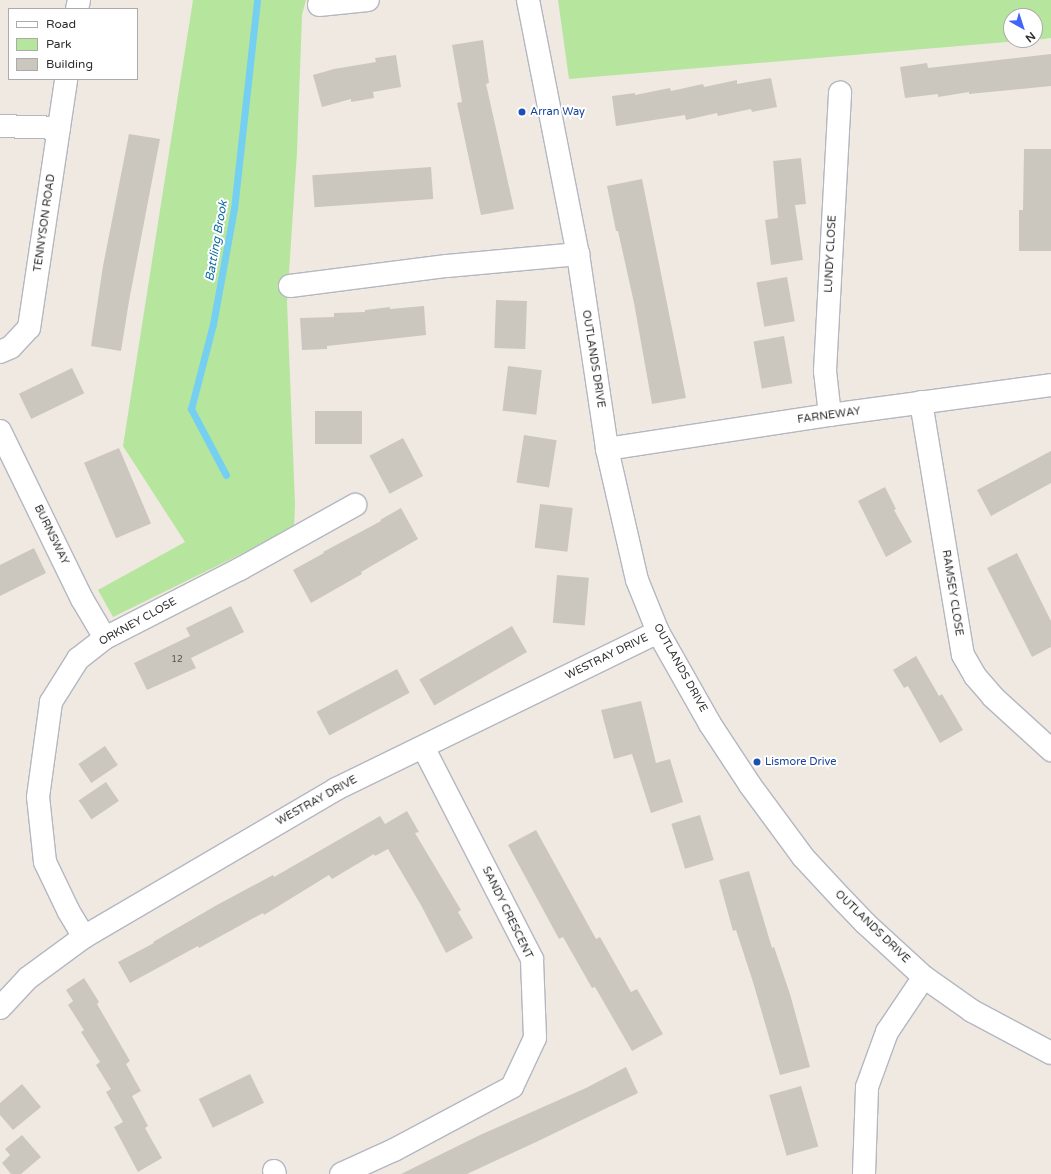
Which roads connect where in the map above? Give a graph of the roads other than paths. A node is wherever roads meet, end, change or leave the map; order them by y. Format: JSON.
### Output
{"nodes":[{"id":1,"x":368,"y":0,"type":"edge"},
{"id":2,"x":528,"y":0,"type":"edge"},
{"id":3,"x":319,"y":5,"type":"dead end"},
{"id":4,"x":66,"y":80,"type":"edge"},
{"id":5,"x":840,"y":92,"type":"dead end"},
{"id":6,"x":0,"y":126,"type":"edge"},
{"id":7,"x":58,"y":128,"type":"junction"},
{"id":8,"x":578,"y":254,"type":"junction"},
{"id":9,"x":290,"y":286,"type":"dead end"},
{"id":10,"x":0,"y":352,"type":"edge"},
{"id":11,"x":1051,"y":385,"type":"edge"},
{"id":12,"x":921,"y":402,"type":"junction"},
{"id":13,"x":830,"y":415,"type":"junction"},
{"id":14,"x":0,"y":431,"type":"edge"},
{"id":15,"x":607,"y":449,"type":"junction"},
{"id":16,"x":355,"y":505,"type":"dead end"},
{"id":17,"x":658,"y":632,"type":"junction"},
{"id":18,"x":105,"y":638,"type":"junction"},
{"id":19,"x":422,"y":747,"type":"junction"},
{"id":20,"x":1051,"y":750,"type":"edge"},
{"id":21,"x":84,"y":937,"type":"junction"},
{"id":22,"x":924,"y":977,"type":"junction"},
{"id":23,"x":0,"y":1008,"type":"edge"},
{"id":24,"x":1051,"y":1053,"type":"edge"},
{"id":25,"x":341,"y":1174,"type":"edge"},
{"id":26,"x":864,"y":1174,"type":"edge"}],
"edges":[{"from":1,"to":3,"type":"street"},
{"from":2,"to":8,"type":"street","name":"OUTLANDS DRIVE"},
{"from":4,"to":7,"type":"street","name":"TENNYSON ROAD"},
{"from":5,"to":13,"type":"street","name":"LUNDY CLOSE"},
{"from":6,"to":7,"type":"street"},
{"from":7,"to":10,"type":"street","name":"TENNYSON ROAD"},
{"from":8,"to":9,"type":"street"},
{"from":8,"to":15,"type":"street","name":"OUTLANDS DRIVE"},
{"from":11,"to":12,"type":"street","name":"FARNEWAY"},
{"from":12,"to":13,"type":"street","name":"FARNEWAY"},
{"from":12,"to":20,"type":"street","name":"RAMSEY CLOSE"},
{"from":13,"to":15,"type":"street","name":"FARNEWAY"},
{"from":14,"to":18,"type":"street","name":"BURNSWAY"},
{"from":15,"to":17,"type":"street","name":"OUTLANDS DRIVE"},
{"from":16,"to":18,"type":"street","name":"ORKNEY CLOSE"},
{"from":17,"to":19,"type":"street","name":"WESTRAY DRIVE"},
{"from":17,"to":22,"type":"street","name":"OUTLANDS DRIVE"},
{"from":18,"to":21,"type":"street","name":"ORKNEY CLOSE"},
{"from":19,"to":21,"type":"street","name":"WESTRAY DRIVE"},
{"from":19,"to":25,"type":"street","name":"SANDY CRESCENT"},
{"from":21,"to":23,"type":"street","name":"WESTRAY DRIVE"},
{"from":22,"to":24,"type":"street","name":"OUTLANDS DRIVE"},
{"from":22,"to":26,"type":"street"}]}
